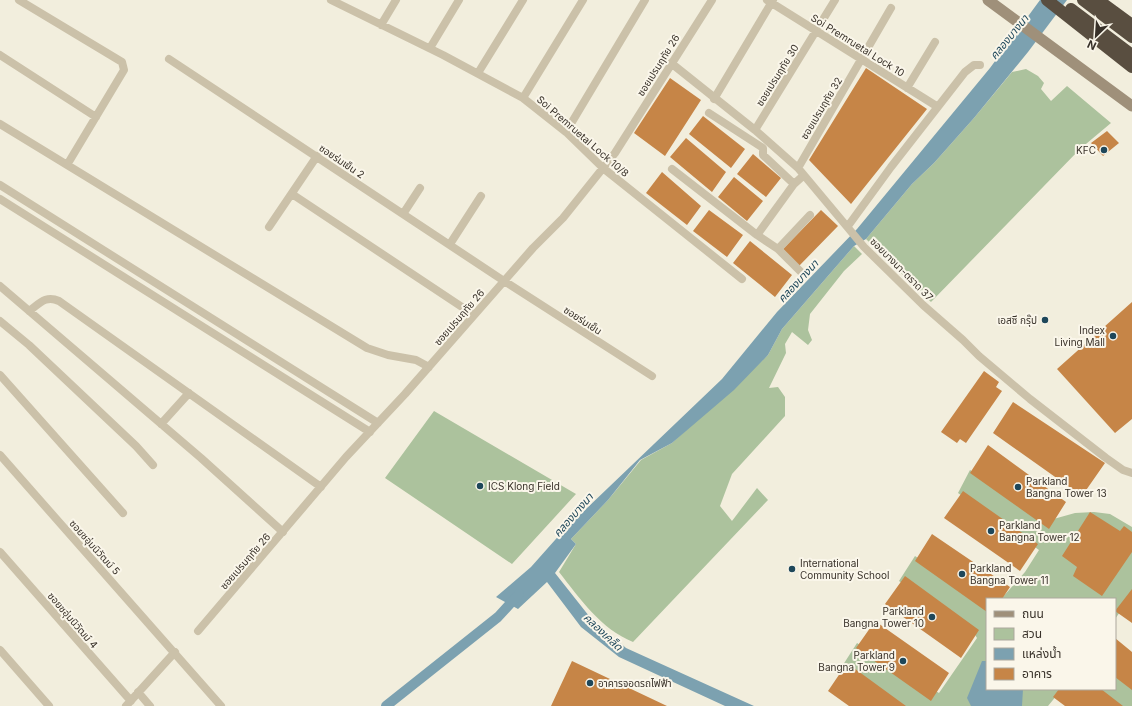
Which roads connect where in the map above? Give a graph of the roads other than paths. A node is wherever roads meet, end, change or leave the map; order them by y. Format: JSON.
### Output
{"nodes":[{"id":1,"x":19,"y":0,"type":"edge"},
{"id":2,"x":331,"y":0,"type":"edge"},
{"id":3,"x":396,"y":0,"type":"edge"},
{"id":4,"x":459,"y":0,"type":"edge"},
{"id":5,"x":523,"y":0,"type":"edge"},
{"id":6,"x":582,"y":0,"type":"edge"},
{"id":7,"x":645,"y":0,"type":"edge"},
{"id":8,"x":712,"y":0,"type":"edge"},
{"id":9,"x":835,"y":0,"type":"edge"},
{"id":10,"x":988,"y":0,"type":"edge"},
{"id":11,"x":1047,"y":0,"type":"edge"},
{"id":12,"x":1058,"y":0,"type":"edge"},
{"id":13,"x":1083,"y":0,"type":"edge"},
{"id":14,"x":1098,"y":0,"type":"edge"},
{"id":15,"x":1108,"y":0,"type":"edge"},
{"id":16,"x":771,"y":1,"type":"edge"},
{"id":17,"x":891,"y":8,"type":"dead end"},
{"id":18,"x":1132,"y":18,"type":"edge"},
{"id":19,"x":380,"y":25,"type":"junction"},
{"id":20,"x":1132,"y":25,"type":"edge"},
{"id":21,"x":816,"y":30,"type":"junction"},
{"id":22,"x":1132,"y":37,"type":"edge"},
{"id":23,"x":935,"y":42,"type":"dead end"},
{"id":24,"x":430,"y":48,"type":"junction"},
{"id":25,"x":1132,"y":55,"type":"edge"},
{"id":26,"x":0,"y":56,"type":"edge"},
{"id":27,"x":169,"y":59,"type":"dead end"},
{"id":28,"x":862,"y":59,"type":"junction"},
{"id":29,"x":671,"y":63,"type":"junction"},
{"id":30,"x":980,"y":65,"type":"dead end"},
{"id":31,"x":1132,"y":67,"type":"edge"},
{"id":32,"x":478,"y":73,"type":"junction"},
{"id":33,"x":907,"y":88,"type":"junction"},
{"id":34,"x":522,"y":98,"type":"junction"},
{"id":35,"x":714,"y":99,"type":"junction"},
{"id":36,"x":1132,"y":106,"type":"edge"},
{"id":37,"x":938,"y":107,"type":"junction"},
{"id":38,"x":709,"y":113,"type":"dead end"},
{"id":39,"x":96,"y":117,"type":"junction"},
{"id":40,"x":0,"y":124,"type":"edge"},
{"id":41,"x":755,"y":130,"type":"junction"},
{"id":42,"x":566,"y":132,"type":"junction"},
{"id":43,"x":317,"y":156,"type":"junction"},
{"id":44,"x":67,"y":165,"type":"junction"},
{"id":45,"x":603,"y":168,"type":"junction"},
{"id":46,"x":798,"y":168,"type":"junction"},
{"id":47,"x":672,"y":169,"type":"dead end"},
{"id":48,"x":803,"y":176,"type":"junction"},
{"id":49,"x":794,"y":184,"type":"junction"},
{"id":50,"x":0,"y":185,"type":"edge"},
{"id":51,"x":420,"y":188,"type":"dead end"},
{"id":52,"x":292,"y":194,"type":"junction"},
{"id":53,"x":481,"y":196,"type":"dead end"},
{"id":54,"x":0,"y":199,"type":"edge"},
{"id":55,"x":403,"y":214,"type":"junction"},
{"id":56,"x":810,"y":215,"type":"dead end"},
{"id":57,"x":269,"y":227,"type":"dead end"},
{"id":58,"x":849,"y":228,"type":"junction"},
{"id":59,"x":71,"y":230,"type":"junction"},
{"id":60,"x":756,"y":236,"type":"junction"},
{"id":61,"x":65,"y":240,"type":"junction"},
{"id":62,"x":450,"y":244,"type":"junction"},
{"id":63,"x":778,"y":250,"type":"junction"},
{"id":64,"x":801,"y":272,"type":"dead end"},
{"id":65,"x":742,"y":279,"type":"dead end"},
{"id":66,"x":504,"y":281,"type":"junction"},
{"id":67,"x":0,"y":286,"type":"edge"},
{"id":68,"x":163,"y":288,"type":"junction"},
{"id":69,"x":157,"y":298,"type":"junction"},
{"id":70,"x":29,"y":311,"type":"junction"},
{"id":71,"x":474,"y":315,"type":"junction"},
{"id":72,"x":0,"y":321,"type":"edge"},
{"id":73,"x":253,"y":345,"type":"junction"},
{"id":74,"x":247,"y":355,"type":"junction"},
{"id":75,"x":429,"y":367,"type":"junction"},
{"id":76,"x":0,"y":375,"type":"edge"},
{"id":77,"x":652,"y":376,"type":"dead end"},
{"id":78,"x":307,"y":378,"type":"junction"},
{"id":79,"x":300,"y":388,"type":"junction"},
{"id":80,"x":189,"y":393,"type":"junction"},
{"id":81,"x":378,"y":423,"type":"junction"},
{"id":82,"x":161,"y":424,"type":"junction"},
{"id":83,"x":370,"y":432,"type":"junction"},
{"id":84,"x":0,"y":455,"type":"edge"},
{"id":85,"x":153,"y":465,"type":"dead end"},
{"id":86,"x":1132,"y":473,"type":"edge"},
{"id":87,"x":321,"y":487,"type":"junction"},
{"id":88,"x":122,"y":513,"type":"dead end"},
{"id":89,"x":283,"y":532,"type":"junction"},
{"id":90,"x":0,"y":552,"type":"edge"},
{"id":91,"x":198,"y":631,"type":"dead end"},
{"id":92,"x":0,"y":650,"type":"edge"},
{"id":93,"x":175,"y":652,"type":"junction"},
{"id":94,"x":138,"y":692,"type":"junction"},
{"id":95,"x":129,"y":703,"type":"edge"},
{"id":96,"x":50,"y":706,"type":"edge"},
{"id":97,"x":150,"y":706,"type":"edge"},
{"id":98,"x":221,"y":706,"type":"edge"}],
"edges":[{"from":1,"to":39,"type":"street"},
{"from":2,"to":19,"type":"street","name":"Soi Premruetal Lock 10/8"},
{"from":3,"to":19,"type":"street"},
{"from":4,"to":24,"type":"street"},
{"from":5,"to":32,"type":"street"},
{"from":6,"to":34,"type":"street"},
{"from":7,"to":42,"type":"street"},
{"from":8,"to":29,"type":"street","name":"ซอยเปรมฤทัย 26"},
{"from":9,"to":21,"type":"street","name":"ซอยเปรมฤทัย 30"},
{"from":10,"to":36,"type":"main road"},
{"from":11,"to":31,"type":"highway"},
{"from":12,"to":25,"type":"highway"},
{"from":13,"to":22,"type":"highway"},
{"from":14,"to":20,"type":"highway"},
{"from":15,"to":18,"type":"highway"},
{"from":16,"to":21,"type":"street","name":"Soi Premruetal Lock 10"},
{"from":16,"to":35,"type":"street"},
{"from":17,"to":28,"type":"street","name":"ซอยเปรมฤทัย 32"},
{"from":19,"to":24,"type":"street","name":"Soi Premruetal Lock 10/8"},
{"from":21,"to":28,"type":"street","name":"Soi Premruetal Lock 10"},
{"from":21,"to":41,"type":"street","name":"ซอยเปรมฤทัย 30"},
{"from":23,"to":33,"type":"street"},
{"from":24,"to":32,"type":"street","name":"Soi Premruetal Lock 10/8"},
{"from":26,"to":39,"type":"street"},
{"from":27,"to":43,"type":"street","name":"ซอยร่มเย็น 2"},
{"from":28,"to":33,"type":"street","name":"Soi Premruetal Lock 10"},
{"from":28,"to":46,"type":"street","name":"ซอยเปรมฤทัย 32"},
{"from":29,"to":35,"type":"street","name":"ซอยบางนา-ตราด 37"},
{"from":29,"to":45,"type":"street","name":"ซอยเปรมฤทัย 26"},
{"from":30,"to":37,"type":"street"},
{"from":32,"to":34,"type":"street","name":"Soi Premruetal Lock 10/8"},
{"from":33,"to":37,"type":"street","name":"Soi Premruetal Lock 10"},
{"from":34,"to":42,"type":"street","name":"Soi Premruetal Lock 10/8"},
{"from":35,"to":41,"type":"street","name":"ซอยบางนา-ตราด 37"},
{"from":37,"to":58,"type":"street"},
{"from":38,"to":49,"type":"street"},
{"from":39,"to":44,"type":"street"},
{"from":40,"to":44,"type":"street"},
{"from":41,"to":46,"type":"street","name":"ซอยบางนา-ตราด 37"},
{"from":42,"to":45,"type":"street","name":"Soi Premruetal Lock 10/8"},
{"from":43,"to":52,"type":"street"},
{"from":43,"to":55,"type":"street","name":"ซอยร่มเย็น 2"},
{"from":44,"to":75,"type":"street"},
{"from":45,"to":65,"type":"street","name":"Soi Premruetal Lock 10/8"},
{"from":45,"to":66,"type":"street","name":"ซอยเปรมฤทัย 26"},
{"from":46,"to":48,"type":"street","name":"ซอยบางนา-ตราด 37"},
{"from":47,"to":60,"type":"street"},
{"from":48,"to":49,"type":"street"},
{"from":48,"to":58,"type":"street","name":"ซอยบางนา-ตราด 37"},
{"from":49,"to":60,"type":"street"},
{"from":50,"to":59,"type":"street"},
{"from":51,"to":55,"type":"street"},
{"from":52,"to":57,"type":"street"},
{"from":52,"to":71,"type":"street"},
{"from":53,"to":62,"type":"street"},
{"from":54,"to":61,"type":"street"},
{"from":55,"to":62,"type":"street","name":"ซอยร่มเย็น 2"},
{"from":56,"to":63,"type":"street"},
{"from":58,"to":86,"type":"street","name":"ซอยบางนา-ตราด 37"},
{"from":59,"to":61,"type":"street"},
{"from":59,"to":68,"type":"street"},
{"from":60,"to":63,"type":"street"},
{"from":61,"to":69,"type":"street"},
{"from":62,"to":66,"type":"street","name":"ซอยร่มเย็น 2"},
{"from":63,"to":64,"type":"street"},
{"from":66,"to":71,"type":"street","name":"ซอยเปรมฤทัย 26"},
{"from":66,"to":77,"type":"street","name":"ซอยร่มเย็น"},
{"from":67,"to":70,"type":"street"},
{"from":68,"to":69,"type":"street"},
{"from":68,"to":73,"type":"street"},
{"from":69,"to":74,"type":"street"},
{"from":70,"to":80,"type":"street"},
{"from":70,"to":82,"type":"street"},
{"from":71,"to":75,"type":"street","name":"ซอยเปรมฤทัย 26"},
{"from":72,"to":85,"type":"street"},
{"from":73,"to":74,"type":"street"},
{"from":73,"to":78,"type":"street"},
{"from":74,"to":79,"type":"street"},
{"from":75,"to":81,"type":"street","name":"ซอยเปรมฤทัย 26"},
{"from":76,"to":88,"type":"street"},
{"from":78,"to":79,"type":"street"},
{"from":78,"to":81,"type":"street"},
{"from":79,"to":83,"type":"street"},
{"from":80,"to":82,"type":"street"},
{"from":80,"to":87,"type":"street"},
{"from":81,"to":83,"type":"street","name":"ซอยเปรมฤทัย 26"},
{"from":82,"to":89,"type":"street"},
{"from":83,"to":87,"type":"street","name":"ซอยเปรมฤทัย 26"},
{"from":84,"to":93,"type":"street","name":"ซอยชอุ่มนิวัฒม์ 5"},
{"from":87,"to":89,"type":"street","name":"ซอยเปรมฤทัย 26"},
{"from":89,"to":91,"type":"street","name":"ซอยเปรมฤทัย 26"},
{"from":90,"to":95,"type":"street","name":"ซอยชอุ่มนิวัฒม์ 4"},
{"from":92,"to":96,"type":"street"},
{"from":93,"to":94,"type":"street"},
{"from":93,"to":98,"type":"street","name":"ซอยชอุ่มนิวัฒม์ 5"},
{"from":94,"to":95,"type":"street"},
{"from":94,"to":97,"type":"street"}]}
